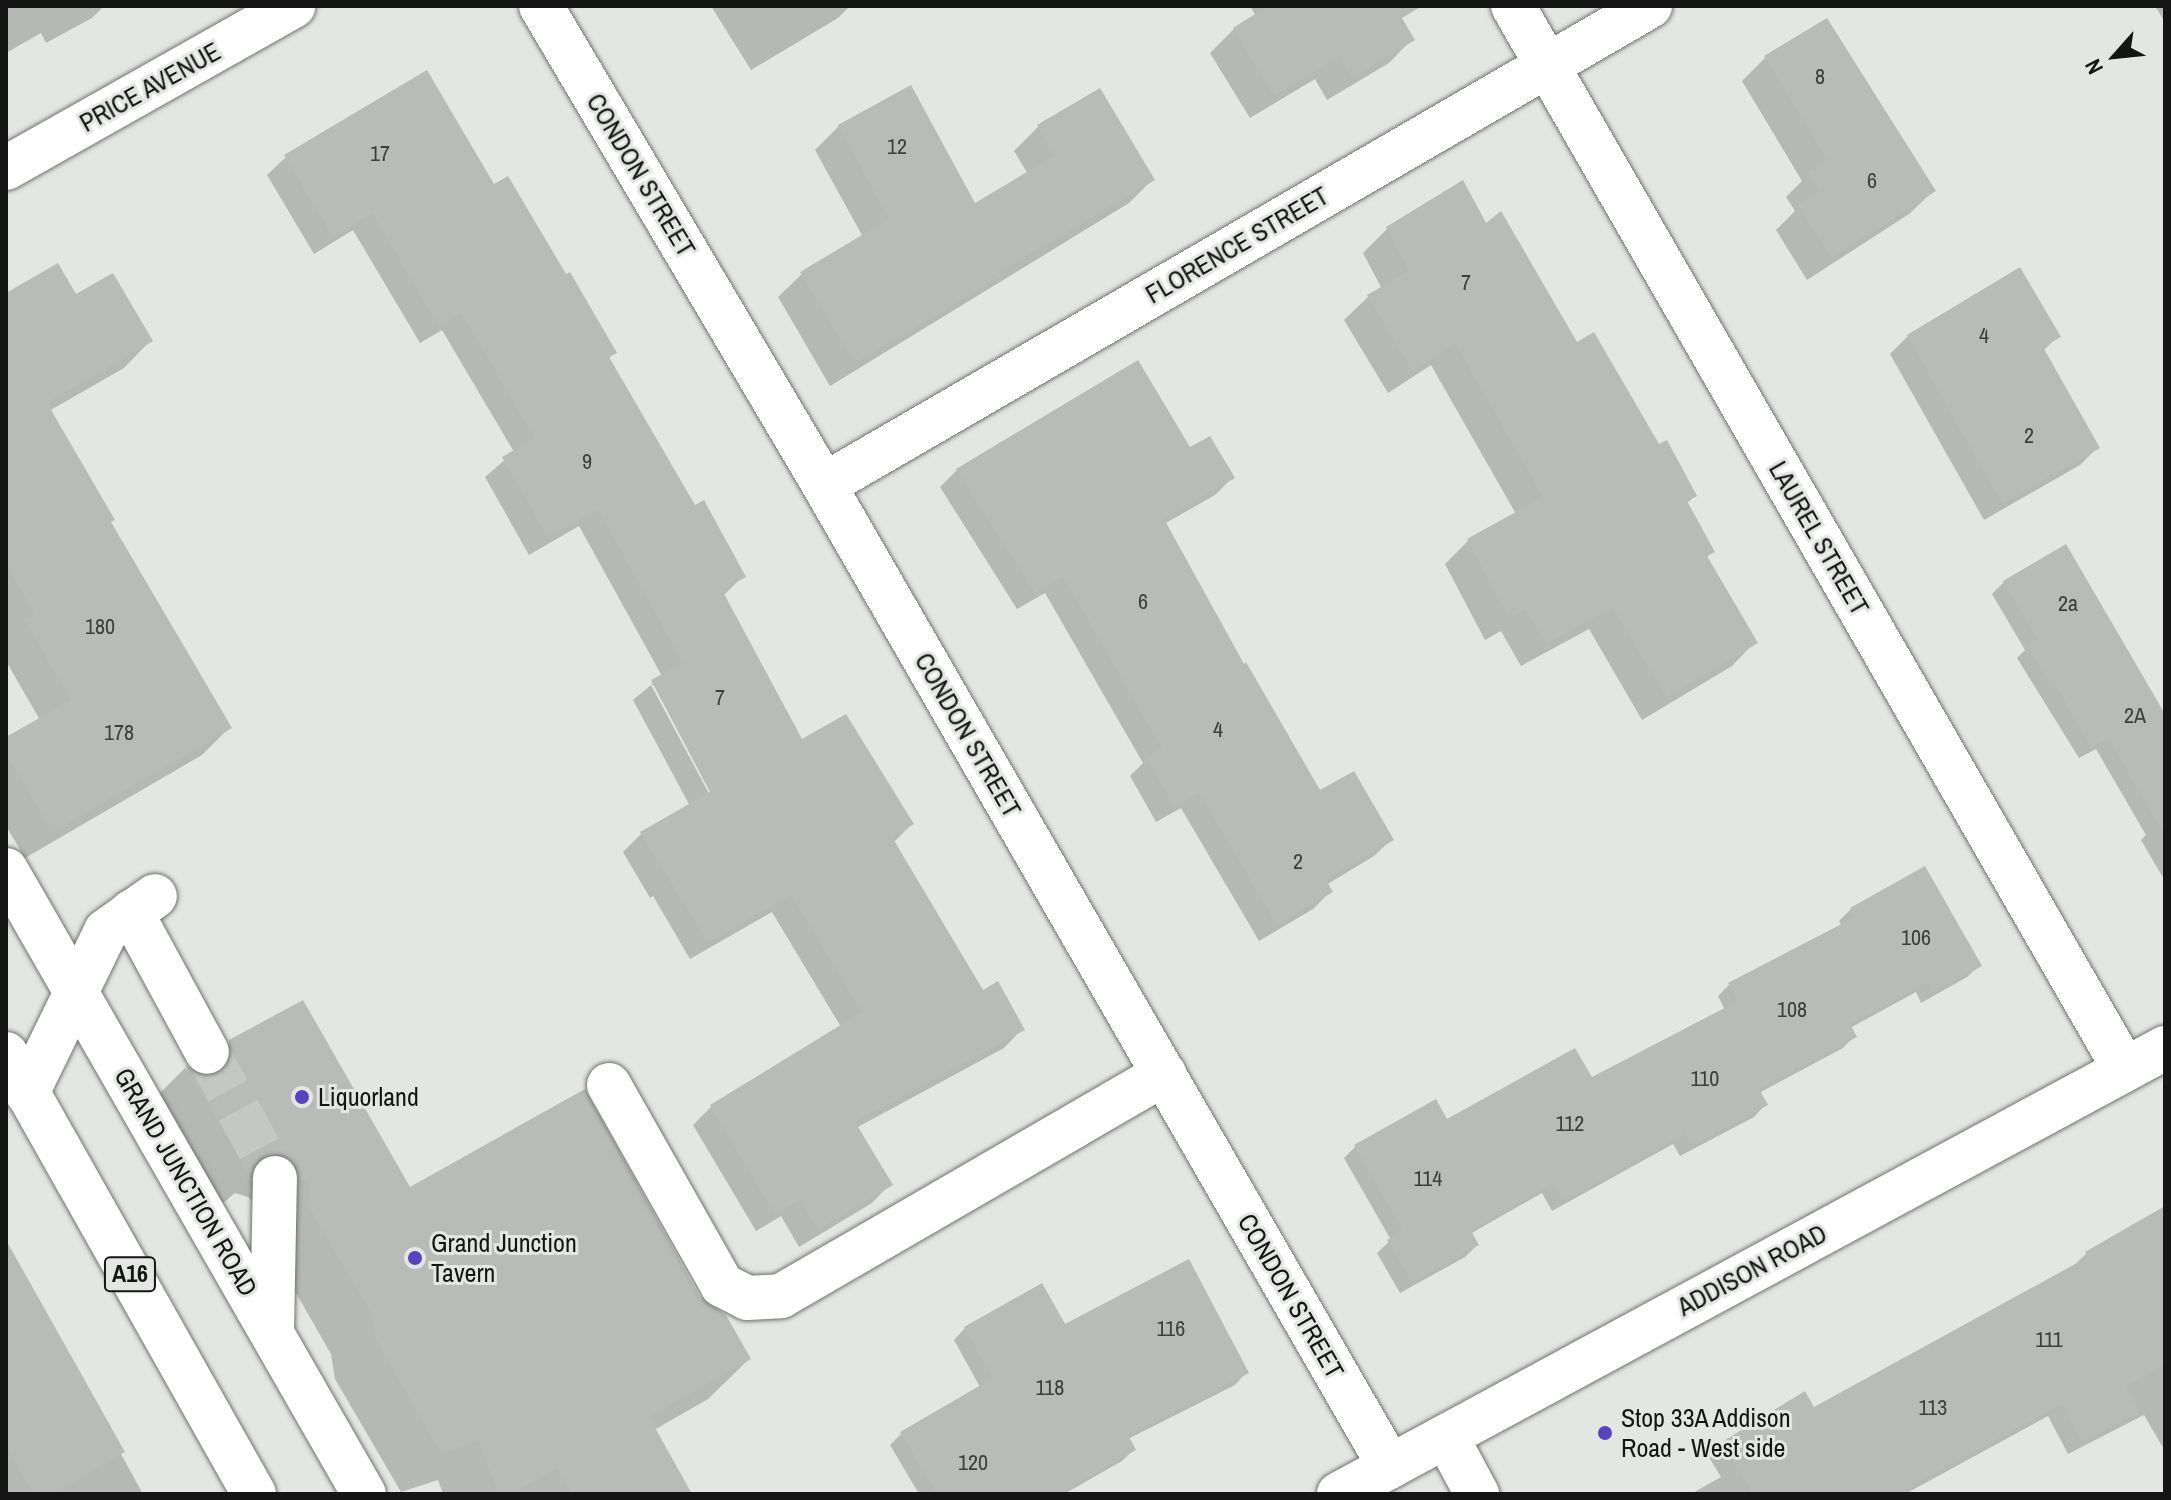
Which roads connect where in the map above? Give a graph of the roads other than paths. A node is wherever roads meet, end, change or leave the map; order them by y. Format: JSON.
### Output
{"nodes":[{"id":1,"x":294,"y":6,"type":"edge"},
{"id":2,"x":541,"y":6,"type":"edge"},
{"id":3,"x":1513,"y":6,"type":"edge"},
{"id":4,"x":1650,"y":6,"type":"edge"},
{"id":5,"x":1547,"y":65,"type":"junction"},
{"id":6,"x":6,"y":168,"type":"edge"},
{"id":7,"x":824,"y":485,"type":"junction"},
{"id":8,"x":6,"y":870,"type":"edge"},
{"id":9,"x":75,"y":988,"type":"junction"},
{"id":10,"x":2165,"y":1048,"type":"edge"},
{"id":11,"x":207,"y":1052,"type":"tunnel mouth"},
{"id":12,"x":6,"y":1054,"type":"edge"},
{"id":13,"x":2125,"y":1070,"type":"junction"},
{"id":14,"x":1164,"y":1074,"type":"junction"},
{"id":15,"x":609,"y":1085,"type":"dead end"},
{"id":16,"x":27,"y":1093,"type":"junction"},
{"id":17,"x":275,"y":1178,"type":"tunnel mouth"},
{"id":18,"x":272,"y":1331,"type":"junction"},
{"id":19,"x":1447,"y":1438,"type":"junction"},
{"id":20,"x":1390,"y":1467,"type":"junction"},
{"id":21,"x":254,"y":1494,"type":"edge"},
{"id":22,"x":364,"y":1494,"type":"edge"},
{"id":23,"x":1339,"y":1494,"type":"edge"},
{"id":24,"x":1477,"y":1494,"type":"edge"}],
"edges":[{"from":1,"to":6,"type":"main road","name":"PRICE AVENUE"},
{"from":2,"to":7,"type":"main road","name":"CONDON STREET"},
{"from":3,"to":5,"type":"main road","name":"LAUREL STREET"},
{"from":4,"to":5,"type":"main road","name":"FLORENCE STREET"},
{"from":5,"to":7,"type":"main road","name":"FLORENCE STREET"},
{"from":5,"to":13,"type":"main road","name":"LAUREL STREET"},
{"from":7,"to":14,"type":"main road","name":"CONDON STREET"},
{"from":8,"to":9,"type":"main road","name":"GRAND JUNCTION ROAD"},
{"from":9,"to":11,"type":"main road"},
{"from":9,"to":16,"type":"main road"},
{"from":9,"to":18,"type":"main road","name":"GRAND JUNCTION ROAD"},
{"from":10,"to":13,"type":"main road","name":"ADDISON ROAD"},
{"from":12,"to":16,"type":"main road","number":"A16"},
{"from":13,"to":19,"type":"main road","name":"ADDISON ROAD"},
{"from":14,"to":15,"type":"main road"},
{"from":14,"to":20,"type":"main road","name":"CONDON STREET"},
{"from":16,"to":21,"type":"main road","number":"A16"},
{"from":17,"to":18,"type":"main road"},
{"from":18,"to":22,"type":"main road","name":"GRAND JUNCTION ROAD"},
{"from":19,"to":20,"type":"main road","name":"ADDISON ROAD"},
{"from":19,"to":24,"type":"main road"},
{"from":20,"to":23,"type":"main road","name":"ADDISON ROAD"}]}
